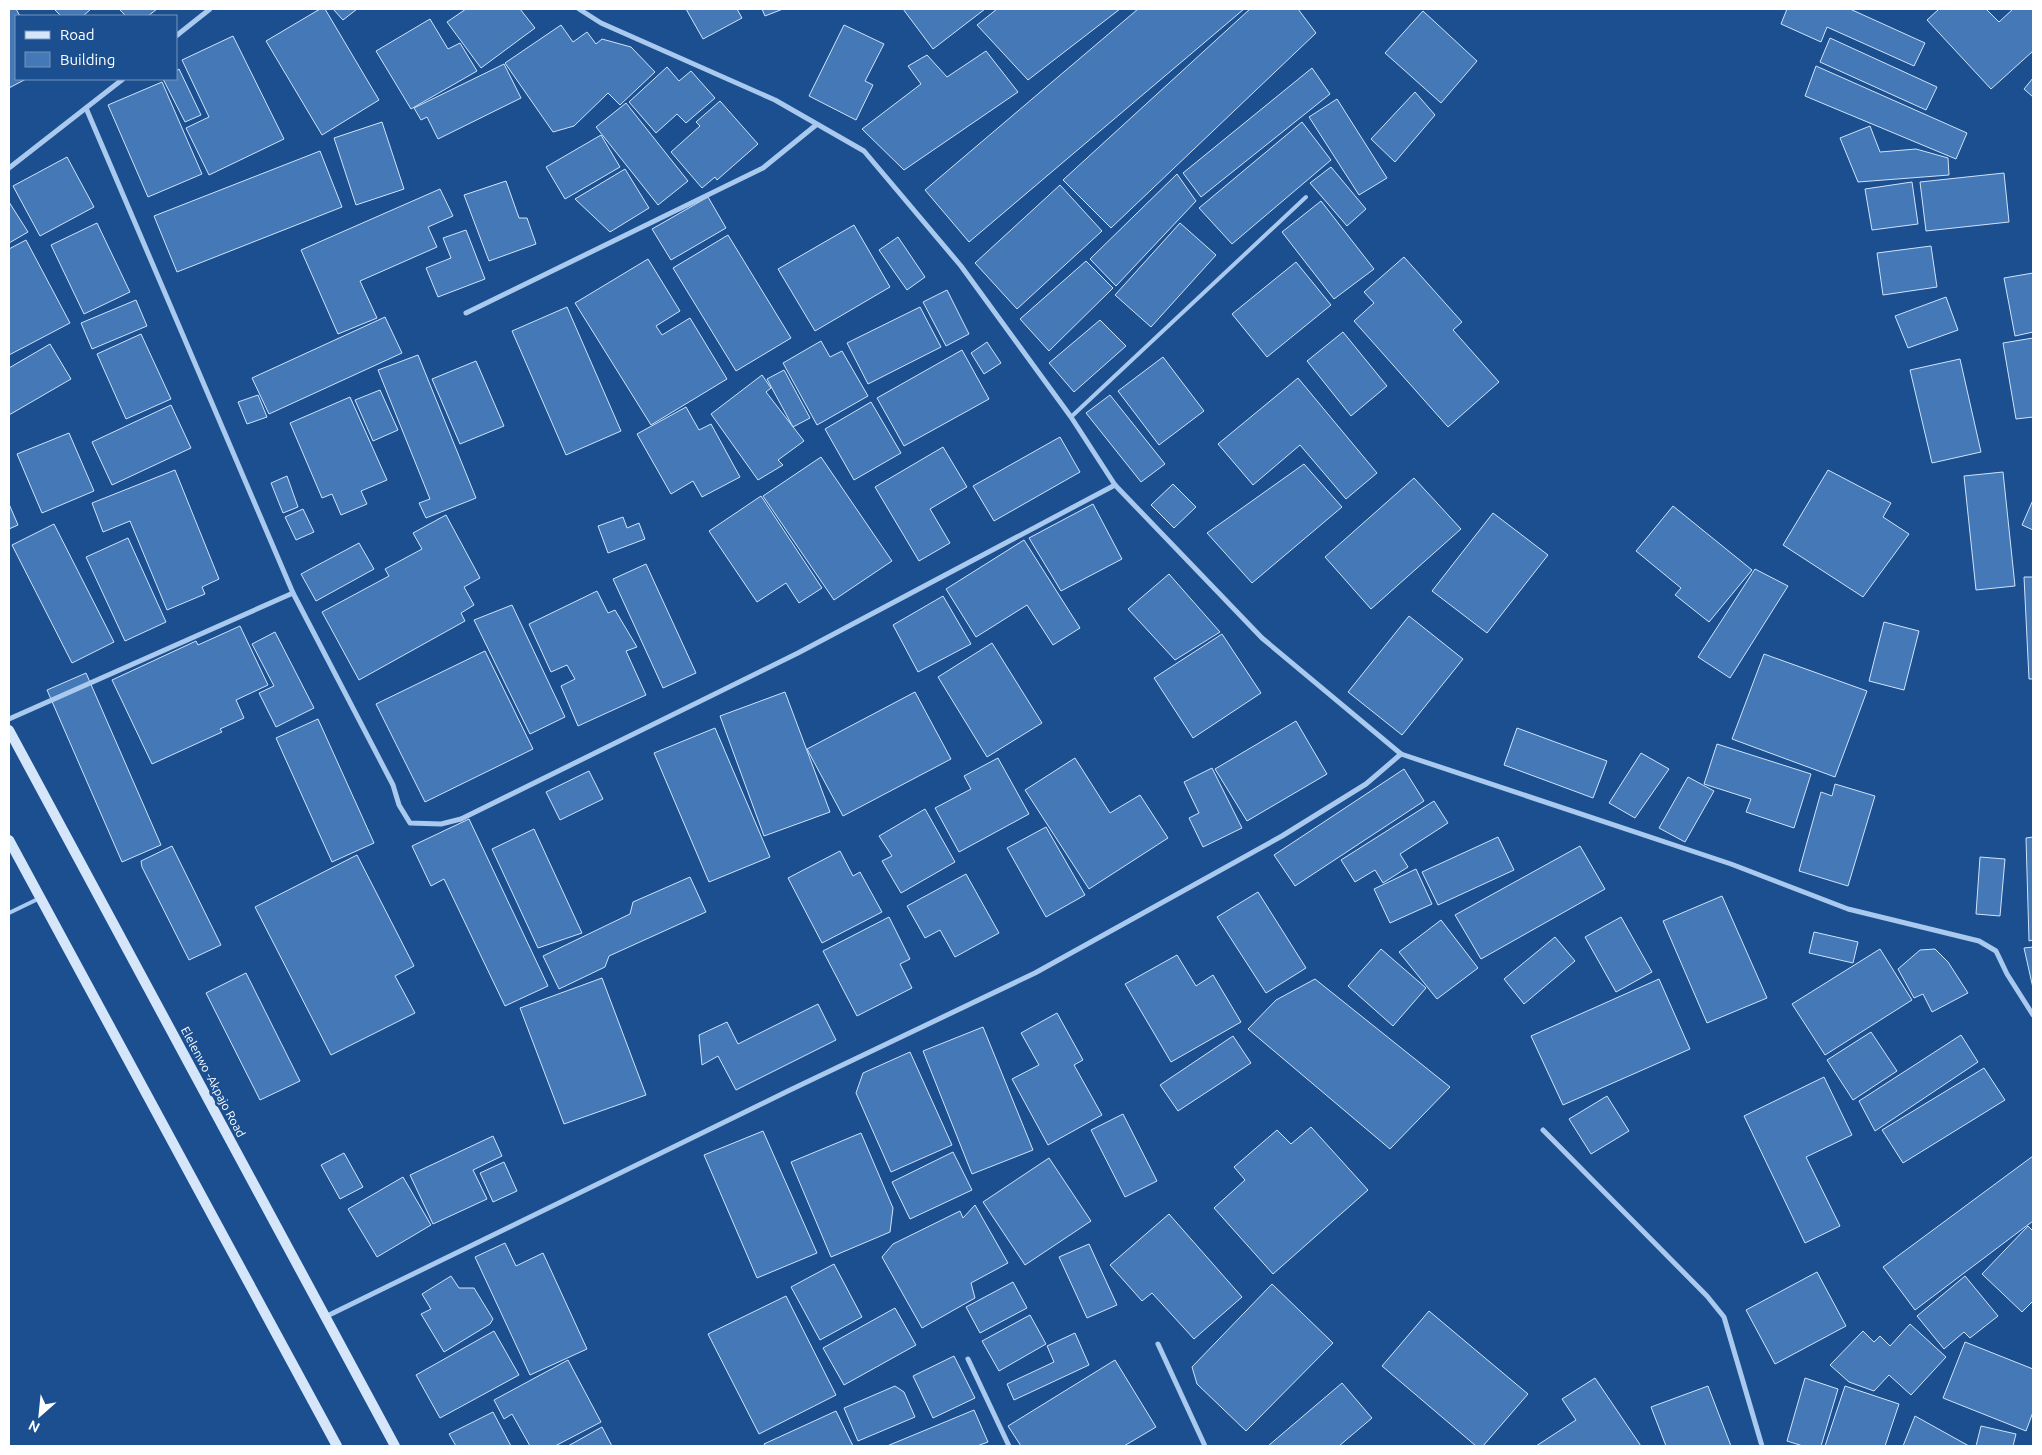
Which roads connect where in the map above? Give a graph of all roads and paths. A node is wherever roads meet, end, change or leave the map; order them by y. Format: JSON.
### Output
{"nodes":[{"id":1,"x":210,"y":9,"type":"edge"},
{"id":2,"x":579,"y":9,"type":"edge"},
{"id":3,"x":178,"y":34,"type":"edge"},
{"id":4,"x":122,"y":80,"type":"edge"},
{"id":5,"x":86,"y":108,"type":"junction"},
{"id":6,"x":816,"y":125,"type":"junction"},
{"id":7,"x":9,"y":168,"type":"edge"},
{"id":8,"x":1306,"y":197,"type":"dead end"},
{"id":9,"x":466,"y":313,"type":"dead end"},
{"id":10,"x":1071,"y":417,"type":"junction"},
{"id":11,"x":1115,"y":485,"type":"junction"},
{"id":12,"x":294,"y":593,"type":"junction"},
{"id":13,"x":9,"y":719,"type":"edge"},
{"id":14,"x":9,"y":730,"type":"edge"},
{"id":15,"x":1401,"y":754,"type":"junction"},
{"id":16,"x":9,"y":840,"type":"edge"},
{"id":17,"x":40,"y":898,"type":"junction"},
{"id":18,"x":9,"y":913,"type":"edge"},
{"id":19,"x":2033,"y":1015,"type":"edge"},
{"id":20,"x":1542,"y":1130,"type":"dead end"},
{"id":21,"x":325,"y":1317,"type":"junction"},
{"id":22,"x":1158,"y":1344,"type":"dead end"},
{"id":23,"x":968,"y":1359,"type":"dead end"},
{"id":24,"x":337,"y":1446,"type":"edge"},
{"id":25,"x":395,"y":1446,"type":"edge"},
{"id":26,"x":1009,"y":1446,"type":"edge"},
{"id":27,"x":1205,"y":1446,"type":"edge"},
{"id":28,"x":1762,"y":1446,"type":"edge"}],
"edges":[{"from":1,"to":3,"type":"street"},
{"from":2,"to":6,"type":"street"},
{"from":4,"to":5,"type":"street"},
{"from":5,"to":7,"type":"street"},
{"from":5,"to":12,"type":"street"},
{"from":6,"to":9,"type":"street"},
{"from":6,"to":10,"type":"street"},
{"from":8,"to":10,"type":"lane"},
{"from":10,"to":11,"type":"street"},
{"from":11,"to":12,"type":"street"},
{"from":11,"to":15,"type":"street"},
{"from":12,"to":13,"type":"street"},
{"from":14,"to":21,"type":"main road","name":"Elelenwo -Akpajo Road"},
{"from":15,"to":19,"type":"street"},
{"from":15,"to":21,"type":"street"},
{"from":16,"to":17,"type":"main road"},
{"from":17,"to":18,"type":"lane"},
{"from":17,"to":24,"type":"main road"},
{"from":20,"to":28,"type":"street"},
{"from":21,"to":25,"type":"main road","name":"Elelenwo -Akpajo Road"},
{"from":22,"to":27,"type":"street"},
{"from":23,"to":26,"type":"street"}]}
